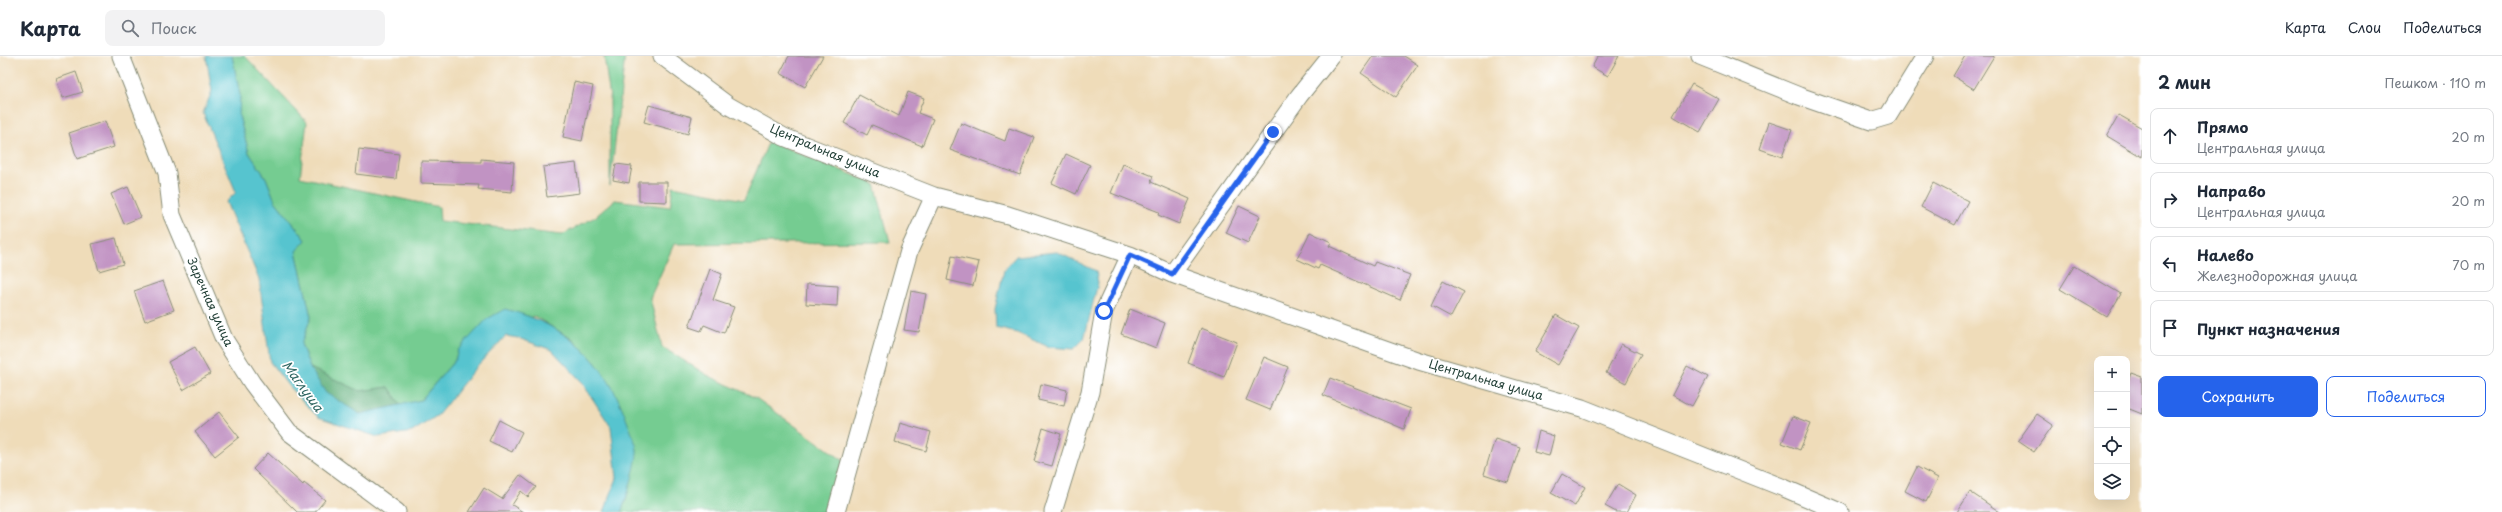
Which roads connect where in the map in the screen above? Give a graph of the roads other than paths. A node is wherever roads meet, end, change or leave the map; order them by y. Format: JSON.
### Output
{"nodes":[{"id":1,"x":121,"y":56,"type":"edge"},
{"id":2,"x":662,"y":56,"type":"edge"},
{"id":3,"x":1331,"y":56,"type":"edge"},
{"id":4,"x":1700,"y":56,"type":"edge"},
{"id":5,"x":1925,"y":56,"type":"edge"},
{"id":6,"x":934,"y":196,"type":"junction"},
{"id":7,"x":1130,"y":255,"type":"junction"},
{"id":8,"x":1172,"y":274,"type":"junction"},
{"id":9,"x":397,"y":512,"type":"edge"},
{"id":10,"x":836,"y":512,"type":"edge"},
{"id":11,"x":1052,"y":512,"type":"edge"},
{"id":12,"x":1840,"y":512,"type":"edge"}],
"edges":[{"from":1,"to":9,"type":"street","name":"Заречная улица"},
{"from":2,"to":6,"type":"street","name":"Центральная улица"},
{"from":3,"to":8,"type":"street"},
{"from":4,"to":5,"type":"street"},
{"from":6,"to":7,"type":"street","name":"Центральная улица"},
{"from":6,"to":10,"type":"street"},
{"from":7,"to":8,"type":"street","name":"Центральная улица"},
{"from":7,"to":11,"type":"street"},
{"from":8,"to":12,"type":"street","name":"Центральная улица"}]}
